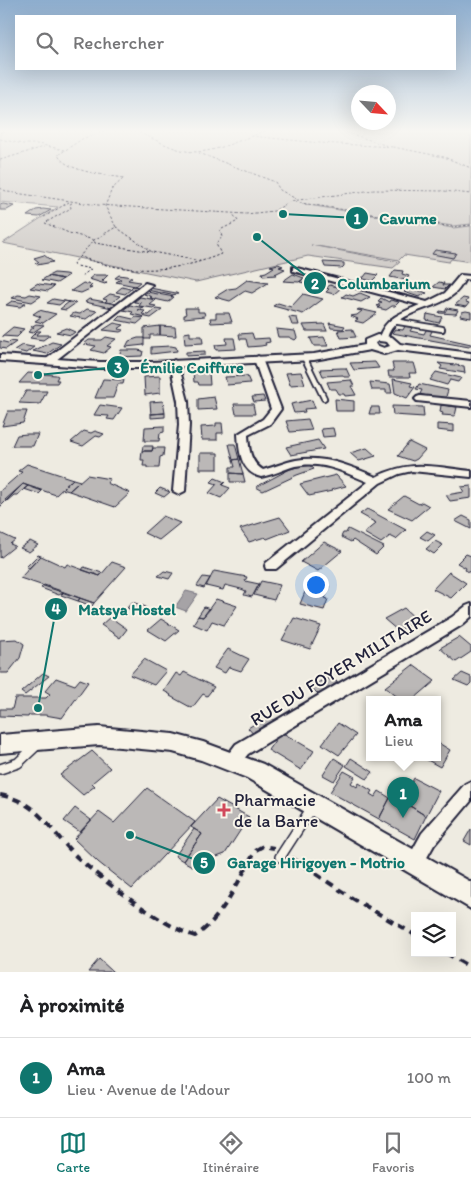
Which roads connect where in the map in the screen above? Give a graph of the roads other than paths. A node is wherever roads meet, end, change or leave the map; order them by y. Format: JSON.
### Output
{"nodes":[{"id":1,"x":296,"y":269,"type":"dead end"},
{"id":2,"x":471,"y":278,"type":"edge"},
{"id":3,"x":148,"y":285,"type":"dead end"},
{"id":4,"x":429,"y":305,"type":"junction"},
{"id":5,"x":393,"y":321,"type":"junction"},
{"id":6,"x":442,"y":329,"type":"dead end"},
{"id":7,"x":383,"y":338,"type":"junction"},
{"id":8,"x":396,"y":346,"type":"junction"},
{"id":9,"x":371,"y":347,"type":"junction"},
{"id":10,"x":471,"y":356,"type":"edge"},
{"id":11,"x":304,"y":357,"type":"junction"},
{"id":12,"x":0,"y":358,"type":"edge"},
{"id":13,"x":258,"y":360,"type":"junction"},
{"id":14,"x":48,"y":362,"type":"junction"},
{"id":15,"x":174,"y":363,"type":"junction"},
{"id":16,"x":324,"y":398,"type":"dead end"},
{"id":17,"x":420,"y":399,"type":"dead end"},
{"id":18,"x":471,"y":404,"type":"edge"},
{"id":19,"x":471,"y":474,"type":"edge"},
{"id":20,"x":376,"y":480,"type":"junction"},
{"id":21,"x":179,"y":491,"type":"dead end"},
{"id":22,"x":271,"y":566,"type":"dead end"},
{"id":23,"x":471,"y":609,"type":"edge"},
{"id":24,"x":43,"y":740,"type":"junction"},
{"id":25,"x":0,"y":744,"type":"edge"},
{"id":26,"x":231,"y":761,"type":"junction"},
{"id":27,"x":0,"y":769,"type":"edge"},
{"id":28,"x":471,"y":789,"type":"edge"},
{"id":29,"x":314,"y":805,"type":"junction"},
{"id":30,"x":281,"y":854,"type":"road end"},
{"id":31,"x":415,"y":862,"type":"junction"},
{"id":32,"x":471,"y":896,"type":"edge"}],
"edges":[{"from":1,"to":4,"type":"street"},
{"from":2,"to":4,"type":"street"},
{"from":3,"to":14,"type":"street"},
{"from":4,"to":5,"type":"street"},
{"from":5,"to":6,"type":"lane"},
{"from":5,"to":7,"type":"street"},
{"from":7,"to":8,"type":"street"},
{"from":7,"to":9,"type":"street"},
{"from":8,"to":9,"type":"street"},
{"from":8,"to":10,"type":"street"},
{"from":9,"to":11,"type":"street"},
{"from":11,"to":13,"type":"street"},
{"from":11,"to":16,"type":"lane"},
{"from":12,"to":14,"type":"street"},
{"from":13,"to":15,"type":"street"},
{"from":13,"to":20,"type":"street"},
{"from":14,"to":15,"type":"street"},
{"from":15,"to":21,"type":"street"},
{"from":17,"to":18,"type":"street"},
{"from":19,"to":20,"type":"street"},
{"from":20,"to":22,"type":"street"},
{"from":23,"to":26,"type":"street","name":"RUE DU FOYER MILITAIRE"},
{"from":24,"to":25,"type":"main road"},
{"from":24,"to":26,"type":"main road"},
{"from":24,"to":27,"type":"lane"},
{"from":26,"to":29,"type":"main road"},
{"from":28,"to":31,"type":"street"},
{"from":29,"to":30,"type":"lane"},
{"from":29,"to":31,"type":"main road"},
{"from":31,"to":32,"type":"main road"}]}
